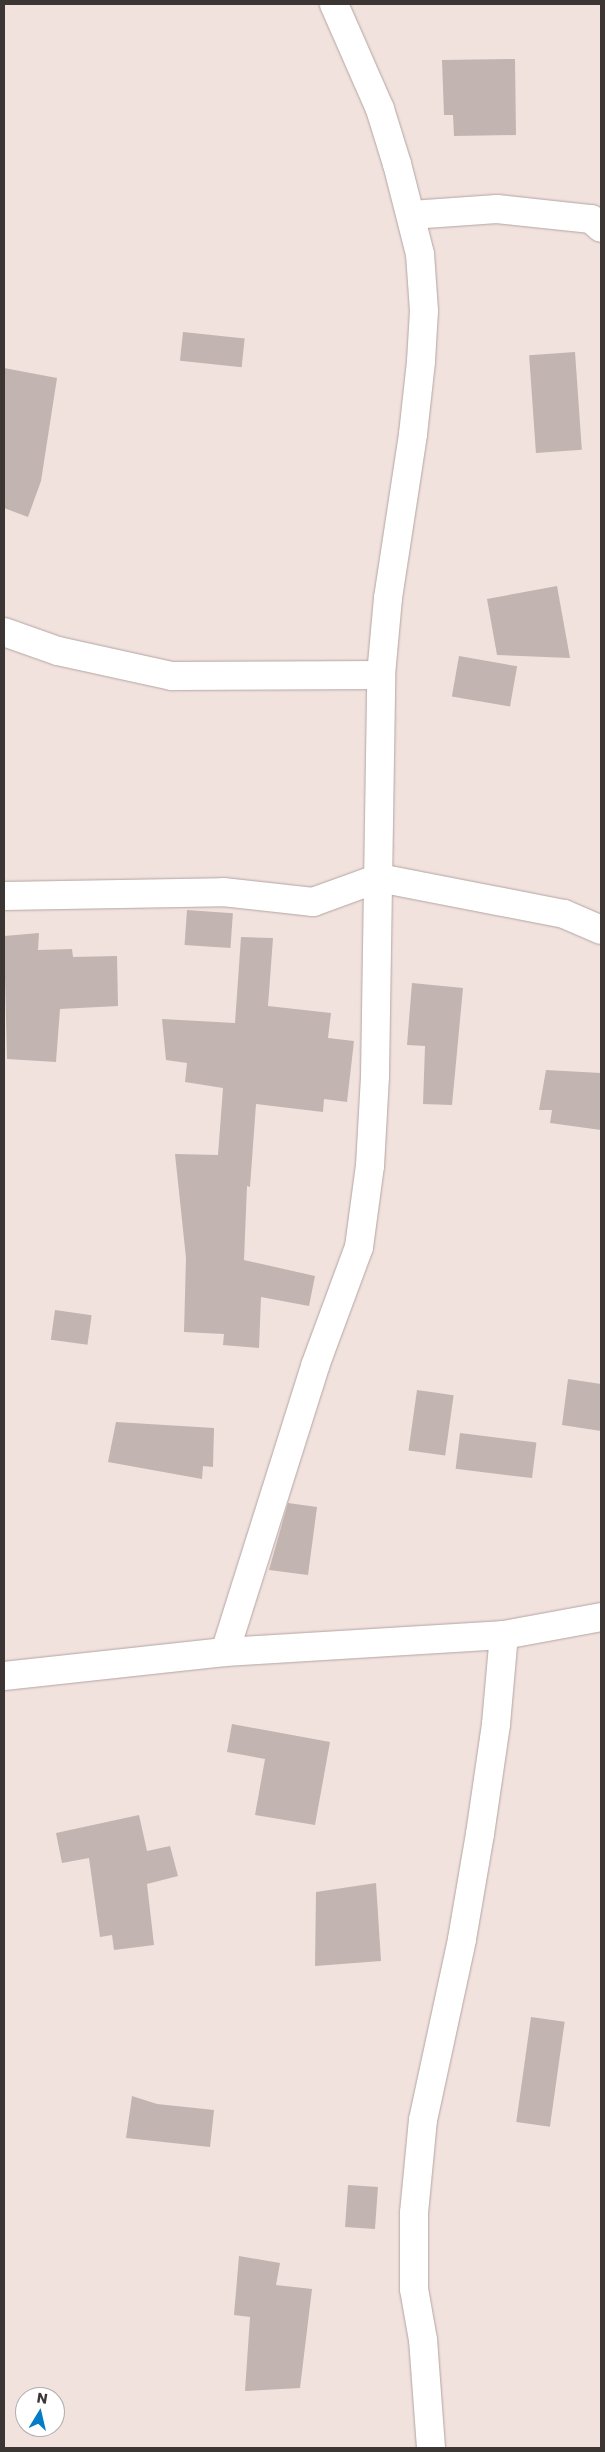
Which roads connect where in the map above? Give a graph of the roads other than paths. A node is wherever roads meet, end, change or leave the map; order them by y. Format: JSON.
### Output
{"nodes":[{"id":1,"x":334,"y":4,"type":"edge"},
{"id":2,"x":411,"y":215,"type":"junction"},
{"id":3,"x":601,"y":228,"type":"edge"},
{"id":4,"x":4,"y":632,"type":"edge"},
{"id":5,"x":380,"y":675,"type":"junction"},
{"id":6,"x":379,"y":878,"type":"junction"},
{"id":7,"x":4,"y":896,"type":"edge"},
{"id":8,"x":601,"y":930,"type":"edge"},
{"id":9,"x":601,"y":1617,"type":"edge"},
{"id":10,"x":504,"y":1635,"type":"junction"},
{"id":11,"x":225,"y":1652,"type":"junction"},
{"id":12,"x":4,"y":1676,"type":"edge"},
{"id":13,"x":431,"y":2448,"type":"edge"}],
"edges":[{"from":1,"to":2,"type":"street"},
{"from":2,"to":3,"type":"street"},
{"from":2,"to":5,"type":"street"},
{"from":4,"to":5,"type":"street"},
{"from":5,"to":6,"type":"street"},
{"from":6,"to":7,"type":"street"},
{"from":6,"to":8,"type":"street"},
{"from":6,"to":11,"type":"street"},
{"from":9,"to":10,"type":"street"},
{"from":10,"to":11,"type":"street"},
{"from":10,"to":13,"type":"street"},
{"from":11,"to":12,"type":"street"}]}
